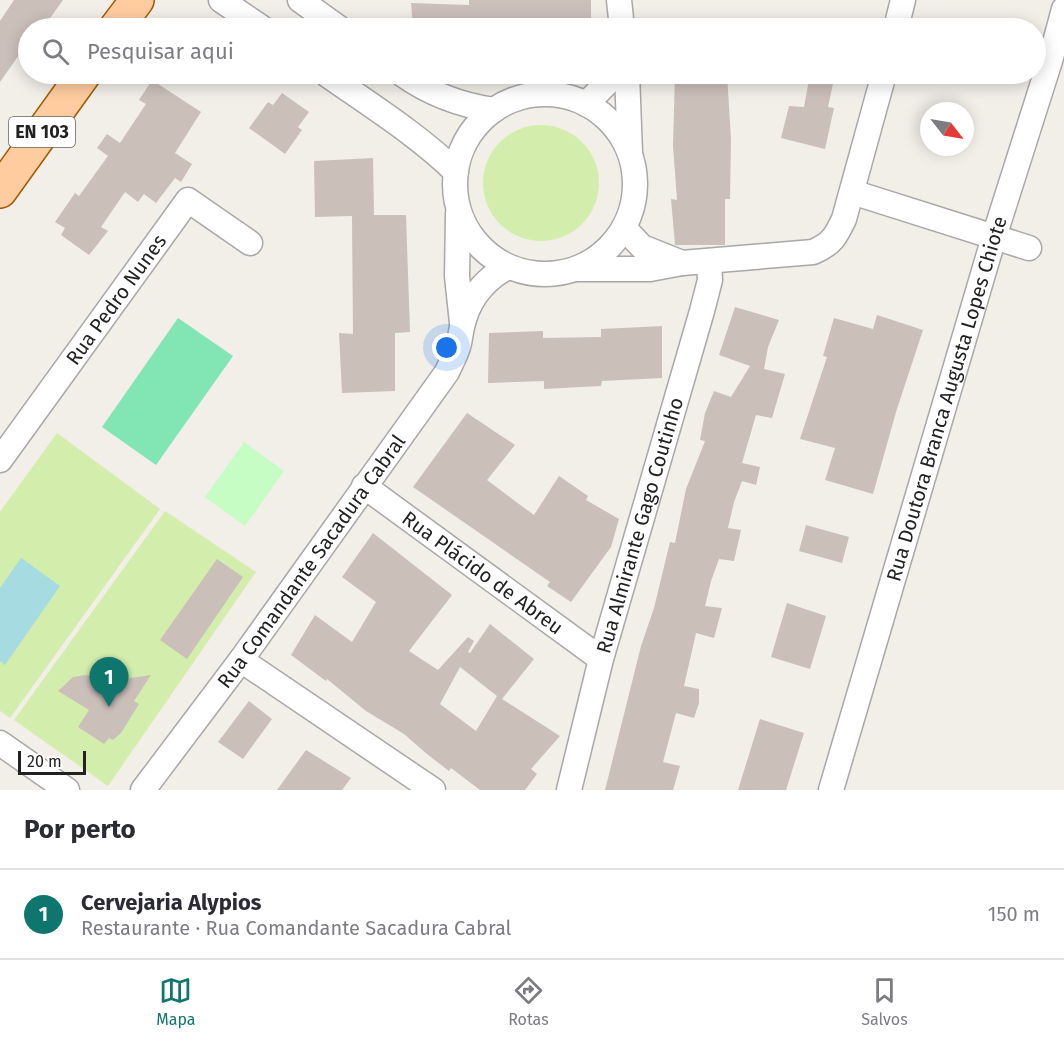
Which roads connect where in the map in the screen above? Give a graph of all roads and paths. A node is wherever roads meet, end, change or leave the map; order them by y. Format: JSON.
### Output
{"nodes":[{"id":1,"x":136,"y":0,"type":"edge"},
{"id":2,"x":221,"y":0,"type":"edge"},
{"id":3,"x":300,"y":0,"type":"edge"},
{"id":4,"x":619,"y":0,"type":"edge"},
{"id":5,"x":903,"y":0,"type":"edge"},
{"id":6,"x":1064,"y":9,"type":"edge"},
{"id":7,"x":123,"y":18,"type":"edge"},
{"id":8,"x":247,"y":18,"type":"edge"},
{"id":9,"x":325,"y":18,"type":"edge"},
{"id":10,"x":618,"y":18,"type":"edge"},
{"id":11,"x":621,"y":18,"type":"edge"},
{"id":12,"x":898,"y":18,"type":"edge"},
{"id":13,"x":1046,"y":74,"type":"edge"},
{"id":14,"x":77,"y":84,"type":"edge"},
{"id":15,"x":340,"y":84,"type":"edge"},
{"id":16,"x":419,"y":84,"type":"edge"},
{"id":17,"x":606,"y":84,"type":"edge"},
{"id":18,"x":627,"y":84,"type":"edge"},
{"id":19,"x":881,"y":84,"type":"edge"},
{"id":20,"x":1043,"y":84,"type":"edge"},
{"id":21,"x":586,"y":104,"type":"junction"},
{"id":22,"x":494,"y":110,"type":"junction"},
{"id":23,"x":630,"y":156,"type":"junction"},
{"id":24,"x":456,"y":172,"type":"junction"},
{"id":25,"x":0,"y":191,"type":"edge"},
{"id":26,"x":852,"y":192,"type":"junction"},
{"id":27,"x":458,"y":210,"type":"junction"},
{"id":28,"x":624,"y":228,"type":"junction"},
{"id":29,"x":994,"y":237,"type":"junction"},
{"id":30,"x":250,"y":243,"type":"dead end"},
{"id":31,"x":1029,"y":248,"type":"dead end"},
{"id":32,"x":708,"y":261,"type":"junction"},
{"id":33,"x":682,"y":263,"type":"junction"},
{"id":34,"x":508,"y":267,"type":"junction"},
{"id":35,"x":577,"y":268,"type":"junction"},
{"id":36,"x":462,"y":325,"type":"junction"},
{"id":37,"x":0,"y":460,"type":"edge"},
{"id":38,"x":364,"y":486,"type":"junction"},
{"id":39,"x":601,"y":659,"type":"junction"},
{"id":40,"x":241,"y":660,"type":"junction"},
{"id":41,"x":0,"y":743,"type":"edge"},
{"id":42,"x":67,"y":790,"type":"edge"},
{"id":43,"x":143,"y":790,"type":"edge"},
{"id":44,"x":433,"y":790,"type":"edge"},
{"id":45,"x":569,"y":790,"type":"edge"},
{"id":46,"x":831,"y":790,"type":"edge"}],
"edges":[{"from":1,"to":7,"type":"main road"},
{"from":2,"to":8,"type":"street"},
{"from":3,"to":9,"type":"street"},
{"from":4,"to":10,"type":"street"},
{"from":4,"to":11,"type":"street"},
{"from":5,"to":12,"type":"street"},
{"from":6,"to":13,"type":"street","name":"Rua Doutora Branca Augusta Lopes Chiote"},
{"from":14,"to":25,"type":"main road","number":"EN 103"},
{"from":15,"to":24,"type":"street"},
{"from":16,"to":22,"type":"street"},
{"from":17,"to":21,"type":"street"},
{"from":18,"to":23,"type":"street"},
{"from":19,"to":26,"type":"street"},
{"from":20,"to":29,"type":"street","name":"Rua Doutora Branca Augusta Lopes Chiote"},
{"from":21,"to":22,"type":"street"},
{"from":21,"to":23,"type":"street"},
{"from":22,"to":24,"type":"street"},
{"from":23,"to":28,"type":"street"},
{"from":24,"to":27,"type":"street"},
{"from":26,"to":29,"type":"street"},
{"from":26,"to":32,"type":"street"},
{"from":27,"to":34,"type":"street"},
{"from":27,"to":36,"type":"street","name":"Rua Comandante Sacadura Cabral"},
{"from":28,"to":33,"type":"street"},
{"from":28,"to":35,"type":"street"},
{"from":29,"to":31,"type":"street"},
{"from":29,"to":46,"type":"street","name":"Rua Doutora Branca Augusta Lopes Chiote"},
{"from":30,"to":37,"type":"street","name":"Rua Pedro Nunes"},
{"from":32,"to":33,"type":"street"},
{"from":32,"to":39,"type":"street","name":"Rua Almirante Gago Coutinho"},
{"from":33,"to":35,"type":"street"},
{"from":34,"to":35,"type":"street"},
{"from":34,"to":36,"type":"street","name":"Rua Comandante Sacadura Cabral"},
{"from":36,"to":38,"type":"street","name":"Rua Comandante Sacadura Cabral"},
{"from":38,"to":39,"type":"street","name":"Rua Plácido de Abreu"},
{"from":38,"to":40,"type":"street","name":"Rua Comandante Sacadura Cabral"},
{"from":39,"to":45,"type":"street","name":"Rua Almirante Gago Coutinho"},
{"from":40,"to":43,"type":"street","name":"Rua Comandante Sacadura Cabral"},
{"from":40,"to":44,"type":"street"},
{"from":41,"to":42,"type":"street"}]}
